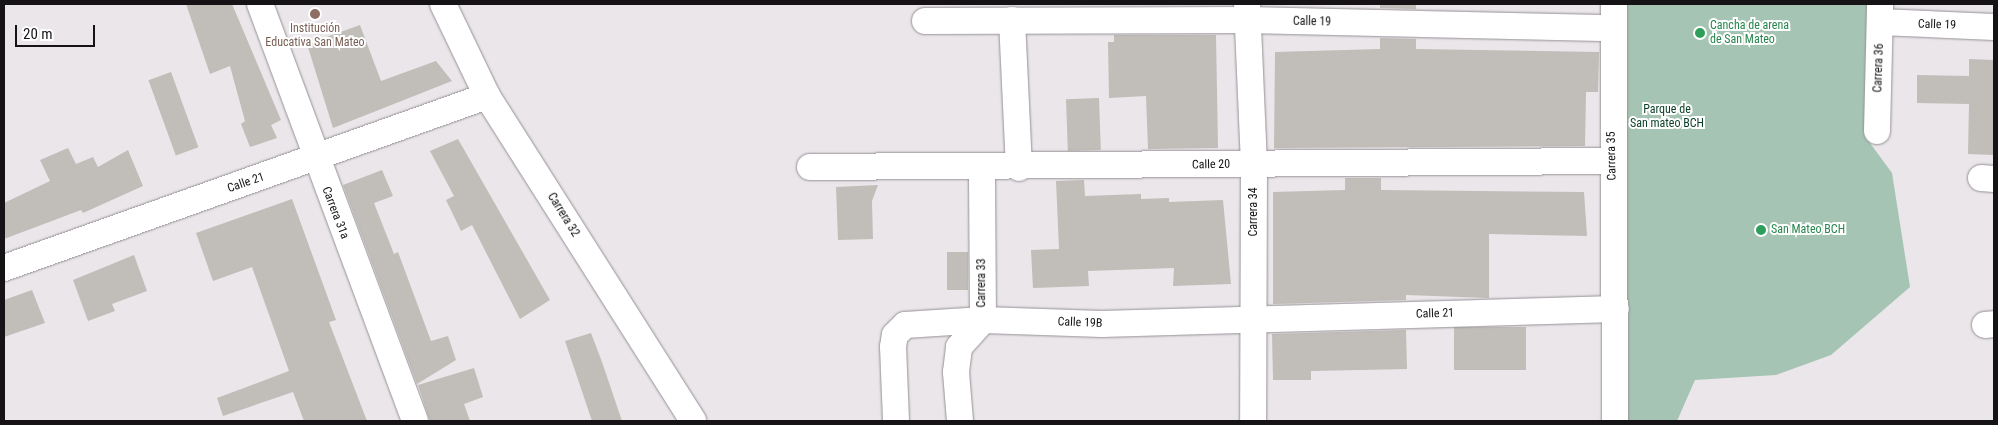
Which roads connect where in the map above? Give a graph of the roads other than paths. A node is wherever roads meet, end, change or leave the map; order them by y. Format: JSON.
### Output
{"nodes":[{"id":1,"x":260,"y":4,"type":"edge"},
{"id":2,"x":443,"y":4,"type":"edge"},
{"id":3,"x":1061,"y":11,"type":"edge"},
{"id":4,"x":1247,"y":12,"type":"edge"},
{"id":5,"x":1880,"y":13,"type":"edge"},
{"id":6,"x":1613,"y":16,"type":"edge"},
{"id":7,"x":1012,"y":20,"type":"junction"},
{"id":8,"x":925,"y":21,"type":"dead end"},
{"id":9,"x":1994,"y":27,"type":"edge"},
{"id":10,"x":487,"y":96,"type":"junction"},
{"id":11,"x":1877,"y":131,"type":"dead end"},
{"id":12,"x":315,"y":159,"type":"junction"},
{"id":13,"x":1612,"y":161,"type":"junction"},
{"id":14,"x":1254,"y":164,"type":"junction"},
{"id":15,"x":982,"y":166,"type":"junction"},
{"id":16,"x":810,"y":167,"type":"dead end"},
{"id":17,"x":1019,"y":168,"type":"junction"},
{"id":18,"x":4,"y":268,"type":"edge"},
{"id":19,"x":1616,"y":309,"type":"junction"},
{"id":20,"x":983,"y":320,"type":"junction"},
{"id":21,"x":1255,"y":320,"type":"junction"},
{"id":22,"x":415,"y":421,"type":"edge"},
{"id":23,"x":693,"y":421,"type":"edge"},
{"id":24,"x":896,"y":421,"type":"edge"},
{"id":25,"x":960,"y":421,"type":"edge"},
{"id":26,"x":1252,"y":421,"type":"edge"},
{"id":27,"x":1615,"y":421,"type":"edge"}],
"edges":[{"from":1,"to":12,"type":"street","name":"Carrera 31a"},
{"from":2,"to":10,"type":"street","name":"Carrera 32"},
{"from":3,"to":4,"type":"street","name":"Calle 19"},
{"from":3,"to":7,"type":"street","name":"Calle 19"},
{"from":4,"to":6,"type":"street","name":"Calle 19"},
{"from":4,"to":14,"type":"street","name":"Carrera 34"},
{"from":5,"to":9,"type":"street","name":"Calle 19"},
{"from":5,"to":11,"type":"street","name":"Carrera 36"},
{"from":6,"to":13,"type":"street","name":"Carrera 35"},
{"from":7,"to":8,"type":"street","name":"Calle 19"},
{"from":7,"to":17,"type":"street"},
{"from":10,"to":12,"type":"street","name":"Calle 21"},
{"from":10,"to":23,"type":"street","name":"Carrera 32"},
{"from":12,"to":18,"type":"street","name":"Calle 21"},
{"from":12,"to":22,"type":"street","name":"Carrera 31a"},
{"from":13,"to":14,"type":"street","name":"Calle 20"},
{"from":13,"to":19,"type":"street","name":"Carrera 35"},
{"from":14,"to":17,"type":"street","name":"Calle 20"},
{"from":14,"to":21,"type":"street","name":"Carrera 34"},
{"from":15,"to":16,"type":"street","name":"Calle 20"},
{"from":15,"to":17,"type":"street","name":"Calle 20"},
{"from":15,"to":20,"type":"street","name":"Carrera 33"},
{"from":19,"to":21,"type":"street","name":"Calle 21"},
{"from":19,"to":27,"type":"street","name":"Carrera 35"},
{"from":20,"to":21,"type":"street","name":"Calle 19B"},
{"from":20,"to":24,"type":"street","name":"Calle 19B"},
{"from":20,"to":25,"type":"street","name":"Carrera 33"},
{"from":21,"to":26,"type":"street","name":"Carrera 34"}]}
